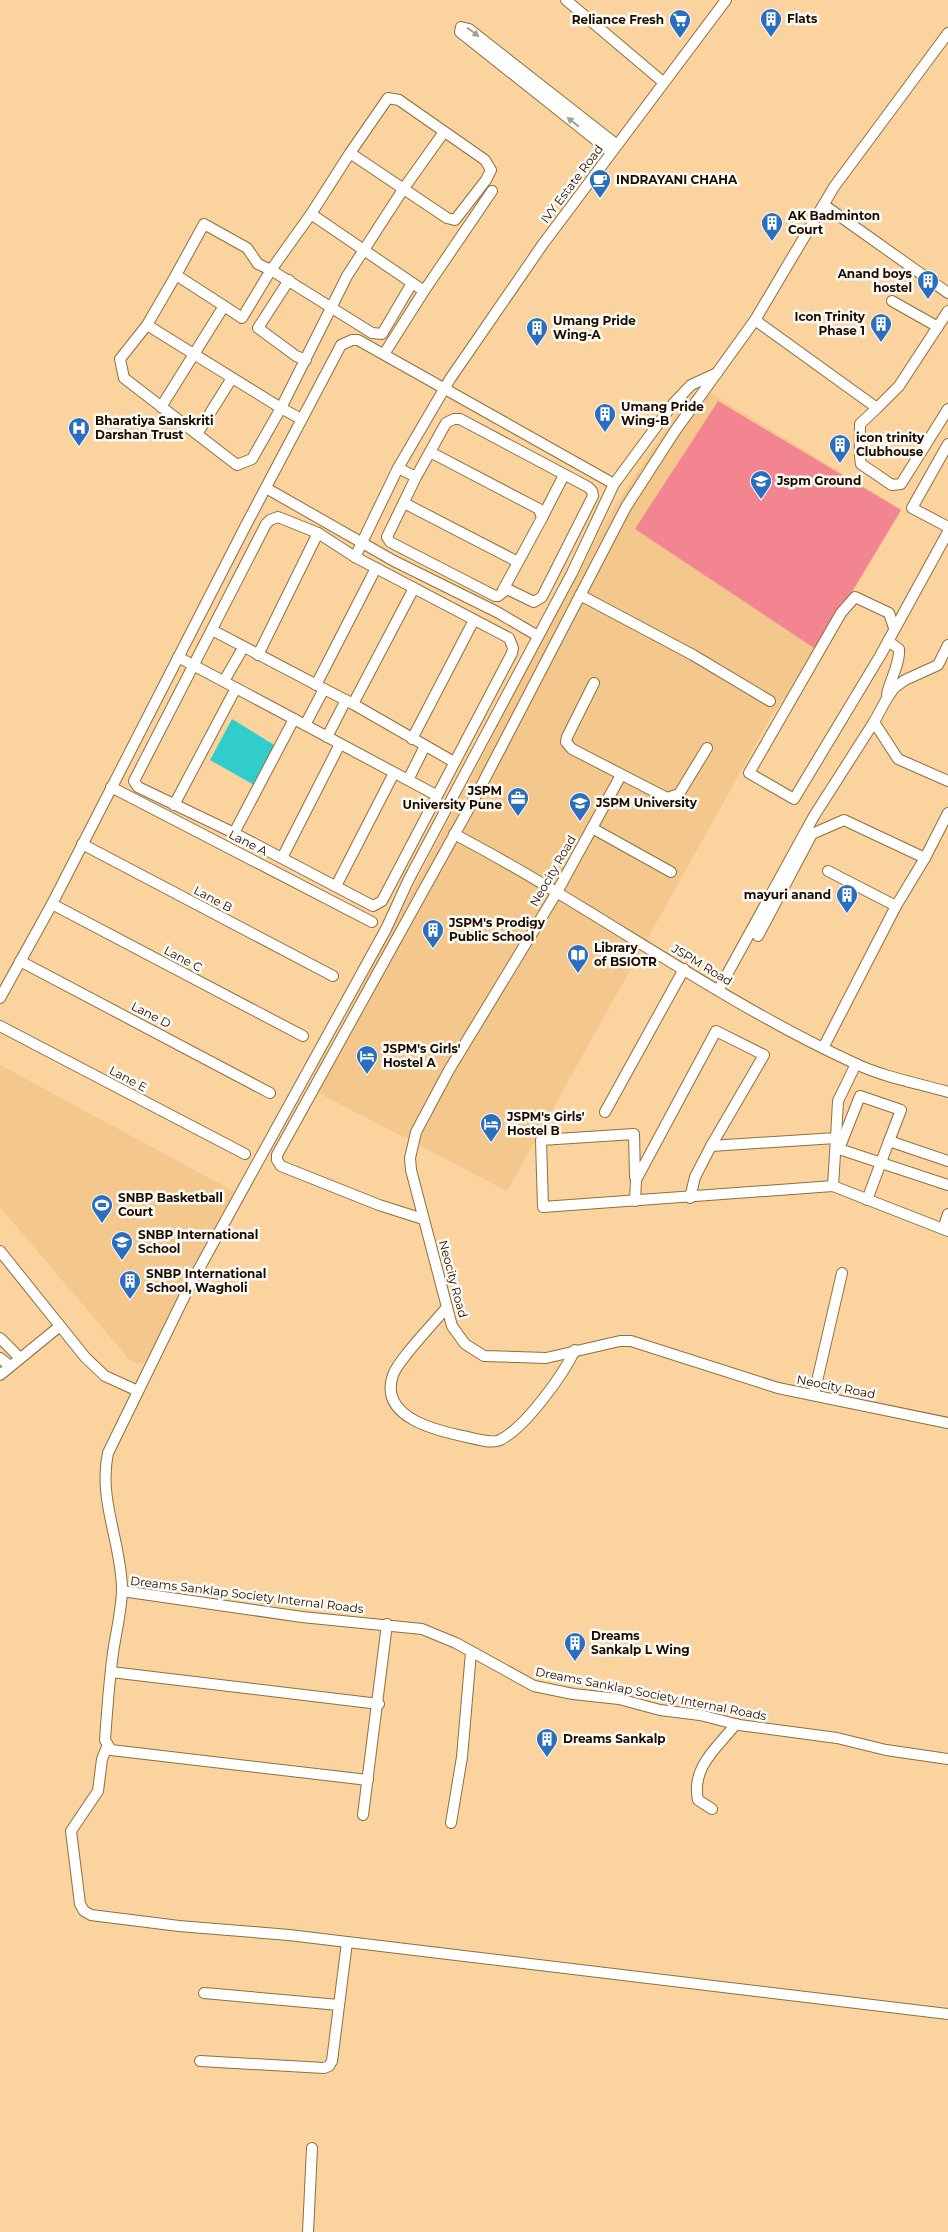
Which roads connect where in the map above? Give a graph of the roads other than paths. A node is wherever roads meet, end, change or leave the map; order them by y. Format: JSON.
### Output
{"nodes":[{"id":1,"x":566,"y":0,"type":"edge"},
{"id":2,"x":726,"y":0,"type":"edge"},
{"id":3,"x":948,"y":33,"type":"edge"},
{"id":4,"x":663,"y":82,"type":"junction"},
{"id":5,"x":444,"y":132,"type":"junction"},
{"id":6,"x":614,"y":148,"type":"junction"},
{"id":7,"x":350,"y":153,"type":"junction"},
{"id":8,"x":404,"y":188,"type":"junction"},
{"id":9,"x":492,"y":191,"type":"dead end"},
{"id":10,"x":824,"y":205,"type":"junction"},
{"id":11,"x":311,"y":214,"type":"junction"},
{"id":12,"x":363,"y":250,"type":"junction"},
{"id":13,"x":271,"y":270,"type":"junction"},
{"id":14,"x":176,"y":275,"type":"junction"},
{"id":15,"x":289,"y":280,"type":"junction"},
{"id":16,"x":412,"y":282,"type":"junction"},
{"id":17,"x":424,"y":291,"type":"junction"},
{"id":18,"x":948,"y":293,"type":"edge"},
{"id":19,"x":892,"y":301,"type":"dead end"},
{"id":20,"x":224,"y":306,"type":"junction"},
{"id":21,"x":330,"y":308,"type":"junction"},
{"id":22,"x":948,"y":311,"type":"edge"},
{"id":23,"x":242,"y":318,"type":"junction"},
{"id":24,"x":755,"y":320,"type":"junction"},
{"id":25,"x":147,"y":325,"type":"junction"},
{"id":26,"x":938,"y":327,"type":"junction"},
{"id":27,"x":258,"y":328,"type":"junction"},
{"id":28,"x":194,"y":354,"type":"junction"},
{"id":29,"x":384,"y":354,"type":"junction"},
{"id":30,"x":306,"y":360,"type":"junction"},
{"id":31,"x":717,"y":372,"type":"junction"},
{"id":32,"x":232,"y":378,"type":"junction"},
{"id":33,"x":444,"y":388,"type":"junction"},
{"id":34,"x":161,"y":406,"type":"junction"},
{"id":35,"x":281,"y":408,"type":"junction"},
{"id":36,"x":877,"y":408,"type":"junction"},
{"id":37,"x":948,"y":409,"type":"edge"},
{"id":38,"x":301,"y":419,"type":"junction"},
{"id":39,"x":197,"y":434,"type":"junction"},
{"id":40,"x":948,"y":444,"type":"edge"},
{"id":41,"x":430,"y":452,"type":"junction"},
{"id":42,"x":398,"y":468,"type":"junction"},
{"id":43,"x":564,"y":474,"type":"junction"},
{"id":44,"x":416,"y":478,"type":"junction"},
{"id":45,"x":614,"y":484,"type":"junction"},
{"id":46,"x":266,"y":488,"type":"junction"},
{"id":47,"x":404,"y":503,"type":"junction"},
{"id":48,"x":542,"y":518,"type":"junction"},
{"id":49,"x":948,"y":527,"type":"edge"},
{"id":50,"x":948,"y":532,"type":"edge"},
{"id":51,"x":318,"y":533,"type":"junction"},
{"id":52,"x":362,"y":543,"type":"junction"},
{"id":53,"x":355,"y":557,"type":"junction"},
{"id":54,"x":518,"y":562,"type":"junction"},
{"id":55,"x":376,"y":568,"type":"junction"},
{"id":56,"x":414,"y":588,"type":"junction"},
{"id":57,"x":452,"y":590,"type":"junction"},
{"id":58,"x":503,"y":590,"type":"junction"},
{"id":59,"x":580,"y":595,"type":"junction"},
{"id":60,"x":446,"y":605,"type":"junction"},
{"id":61,"x":474,"y":620,"type":"junction"},
{"id":62,"x":894,"y":628,"type":"junction"},
{"id":63,"x":212,"y":630,"type":"junction"},
{"id":64,"x":538,"y":636,"type":"junction"},
{"id":65,"x":888,"y":641,"type":"junction"},
{"id":66,"x":948,"y":645,"type":"edge"},
{"id":67,"x":243,"y":648,"type":"junction"},
{"id":68,"x":258,"y":654,"type":"junction"},
{"id":69,"x":178,"y":657,"type":"junction"},
{"id":70,"x":948,"y":659,"type":"edge"},
{"id":71,"x":193,"y":665,"type":"junction"},
{"id":72,"x":938,"y":665,"type":"junction"},
{"id":73,"x":224,"y":681,"type":"junction"},
{"id":74,"x":594,"y":683,"type":"dead end"},
{"id":75,"x":320,"y":687,"type":"junction"},
{"id":76,"x":236,"y":688,"type":"junction"},
{"id":77,"x":886,"y":700,"type":"junction"},
{"id":78,"x":770,"y":701,"type":"dead end"},
{"id":79,"x":350,"y":702,"type":"junction"},
{"id":80,"x":294,"y":719,"type":"junction"},
{"id":81,"x":874,"y":722,"type":"junction"},
{"id":82,"x":305,"y":725,"type":"junction"},
{"id":83,"x":327,"y":737,"type":"junction"},
{"id":84,"x":412,"y":738,"type":"junction"},
{"id":85,"x":340,"y":744,"type":"junction"},
{"id":86,"x":426,"y":746,"type":"junction"},
{"id":87,"x":707,"y":748,"type":"dead end"},
{"id":88,"x":454,"y":762,"type":"junction"},
{"id":89,"x":394,"y":773,"type":"junction"},
{"id":90,"x":621,"y":775,"type":"junction"},
{"id":91,"x":446,"y":777,"type":"junction"},
{"id":92,"x":408,"y":780,"type":"junction"},
{"id":93,"x":948,"y":781,"type":"edge"},
{"id":94,"x":460,"y":785,"type":"junction"},
{"id":95,"x":111,"y":787,"type":"junction"},
{"id":96,"x":436,"y":795,"type":"junction"},
{"id":97,"x":174,"y":804,"type":"junction"},
{"id":98,"x":948,"y":813,"type":"edge"},
{"id":99,"x":592,"y":828,"type":"junction"},
{"id":100,"x":234,"y":833,"type":"junction"},
{"id":101,"x":454,"y":834,"type":"junction"},
{"id":102,"x":82,"y":844,"type":"junction"},
{"id":103,"x":282,"y":858,"type":"junction"},
{"id":104,"x":925,"y":858,"type":"junction"},
{"id":105,"x":828,"y":871,"type":"dead end"},
{"id":106,"x":671,"y":872,"type":"dead end"},
{"id":107,"x":336,"y":886,"type":"junction"},
{"id":108,"x":556,"y":892,"type":"junction"},
{"id":109,"x":52,"y":904,"type":"junction"},
{"id":110,"x":896,"y":906,"type":"junction"},
{"id":111,"x":372,"y":922,"type":"dead end"},
{"id":112,"x":758,"y":936,"type":"dead end"},
{"id":113,"x":20,"y":961,"type":"junction"},
{"id":114,"x":684,"y":969,"type":"junction"},
{"id":115,"x":333,"y":976,"type":"dead end"},
{"id":116,"x":719,"y":989,"type":"junction"},
{"id":117,"x":0,"y":998,"type":"edge"},
{"id":118,"x":0,"y":1026,"type":"edge"},
{"id":119,"x":303,"y":1036,"type":"dead end"},
{"id":120,"x":823,"y":1048,"type":"junction"},
{"id":121,"x":856,"y":1064,"type":"junction"},
{"id":122,"x":948,"y":1092,"type":"edge"},
{"id":123,"x":270,"y":1093,"type":"dead end"},
{"id":124,"x":605,"y":1112,"type":"dead end"},
{"id":125,"x":890,"y":1141,"type":"junction"},
{"id":126,"x":837,"y":1145,"type":"junction"},
{"id":127,"x":711,"y":1146,"type":"junction"},
{"id":128,"x":245,"y":1154,"type":"dead end"},
{"id":129,"x":948,"y":1161,"type":"edge"},
{"id":130,"x":881,"y":1162,"type":"junction"},
{"id":131,"x":636,"y":1180,"type":"junction"},
{"id":132,"x":948,"y":1184,"type":"edge"},
{"id":133,"x":833,"y":1186,"type":"junction"},
{"id":134,"x":690,"y":1198,"type":"junction"},
{"id":135,"x":867,"y":1200,"type":"junction"},
{"id":136,"x":635,"y":1201,"type":"junction"},
{"id":137,"x":948,"y":1214,"type":"edge"},
{"id":138,"x":423,"y":1219,"type":"junction"},
{"id":139,"x":945,"y":1230,"type":"edge"},
{"id":140,"x":0,"y":1251,"type":"edge"},
{"id":141,"x":842,"y":1273,"type":"dead end"},
{"id":142,"x":447,"y":1307,"type":"junction"},
{"id":143,"x":60,"y":1326,"type":"junction"},
{"id":144,"x":0,"y":1338,"type":"edge"},
{"id":145,"x":575,"y":1350,"type":"junction"},
{"id":146,"x":0,"y":1358,"type":"edge"},
{"id":147,"x":20,"y":1358,"type":"junction"},
{"id":148,"x":10,"y":1366,"type":"junction"},
{"id":149,"x":0,"y":1375,"type":"edge"},
{"id":150,"x":138,"y":1391,"type":"junction"},
{"id":151,"x":814,"y":1394,"type":"junction"},
{"id":152,"x":948,"y":1423,"type":"edge"},
{"id":153,"x":122,"y":1591,"type":"junction"},
{"id":154,"x":387,"y":1624,"type":"junction"},
{"id":155,"x":472,"y":1652,"type":"junction"},
{"id":156,"x":111,"y":1672,"type":"junction"},
{"id":157,"x":378,"y":1704,"type":"junction"},
{"id":158,"x":736,"y":1724,"type":"junction"},
{"id":159,"x":108,"y":1748,"type":"junction"},
{"id":160,"x":948,"y":1759,"type":"edge"},
{"id":161,"x":368,"y":1780,"type":"junction"},
{"id":162,"x":712,"y":1809,"type":"dead end"},
{"id":163,"x":363,"y":1815,"type":"dead end"},
{"id":164,"x":452,"y":1823,"type":"dead end"},
{"id":165,"x":347,"y":1942,"type":"junction"},
{"id":166,"x":204,"y":1993,"type":"dead end"},
{"id":167,"x":339,"y":2005,"type":"junction"},
{"id":168,"x":948,"y":2014,"type":"edge"},
{"id":169,"x":200,"y":2061,"type":"dead end"},
{"id":170,"x":312,"y":2148,"type":"dead end"},
{"id":171,"x":308,"y":2232,"type":"edge"}],
"edges":[{"from":1,"to":4,"type":"street"},
{"from":2,"to":4,"type":"street","name":"IVY Estate Road"},
{"from":3,"to":10,"type":"street"},
{"from":4,"to":6,"type":"street","name":"IVY Estate Road"},
{"from":5,"to":7,"type":"street"},
{"from":5,"to":8,"type":"street"},
{"from":5,"to":8,"type":"street"},
{"from":6,"to":6,"type":"street","one_way":true},
{"from":6,"to":33,"type":"street","name":"IVY Estate Road"},
{"from":7,"to":8,"type":"street"},
{"from":7,"to":11,"type":"street"},
{"from":8,"to":12,"type":"street"},
{"from":9,"to":17,"type":"street"},
{"from":10,"to":18,"type":"street"},
{"from":10,"to":24,"type":"street"},
{"from":11,"to":12,"type":"street"},
{"from":11,"to":13,"type":"street"},
{"from":12,"to":16,"type":"street"},
{"from":12,"to":21,"type":"street"},
{"from":13,"to":14,"type":"street"},
{"from":13,"to":15,"type":"street"},
{"from":13,"to":23,"type":"street"},
{"from":14,"to":20,"type":"street"},
{"from":14,"to":25,"type":"street"},
{"from":15,"to":21,"type":"street"},
{"from":15,"to":27,"type":"street"},
{"from":16,"to":17,"type":"street"},
{"from":16,"to":21,"type":"street"},
{"from":17,"to":29,"type":"street"},
{"from":19,"to":26,"type":"street"},
{"from":20,"to":23,"type":"street"},
{"from":20,"to":28,"type":"street"},
{"from":21,"to":30,"type":"street"},
{"from":22,"to":26,"type":"street"},
{"from":23,"to":27,"type":"street"},
{"from":24,"to":31,"type":"street"},
{"from":24,"to":36,"type":"street"},
{"from":25,"to":28,"type":"street"},
{"from":25,"to":34,"type":"street"},
{"from":26,"to":36,"type":"street"},
{"from":27,"to":30,"type":"street"},
{"from":28,"to":32,"type":"street"},
{"from":28,"to":34,"type":"street"},
{"from":29,"to":33,"type":"street"},
{"from":29,"to":38,"type":"street"},
{"from":30,"to":35,"type":"street"},
{"from":31,"to":45,"type":"street"},
{"from":31,"to":59,"type":"street"},
{"from":32,"to":35,"type":"street"},
{"from":32,"to":39,"type":"street"},
{"from":33,"to":42,"type":"street","name":"IVY Estate Road"},
{"from":33,"to":45,"type":"street"},
{"from":34,"to":39,"type":"street"},
{"from":35,"to":38,"type":"street"},
{"from":35,"to":39,"type":"street"},
{"from":36,"to":37,"type":"street"},
{"from":38,"to":46,"type":"street"},
{"from":40,"to":49,"type":"street"},
{"from":41,"to":43,"type":"street"},
{"from":41,"to":44,"type":"street"},
{"from":41,"to":48,"type":"street"},
{"from":42,"to":44,"type":"street"},
{"from":42,"to":52,"type":"street","name":"IVY Estate Road"},
{"from":43,"to":48,"type":"street"},
{"from":43,"to":58,"type":"street"},
{"from":44,"to":47,"type":"street"},
{"from":45,"to":64,"type":"street"},
{"from":46,"to":52,"type":"street"},
{"from":46,"to":69,"type":"street"},
{"from":47,"to":54,"type":"street"},
{"from":47,"to":58,"type":"street"},
{"from":48,"to":54,"type":"street"},
{"from":50,"to":62,"type":"street"},
{"from":51,"to":53,"type":"street"},
{"from":51,"to":63,"type":"street"},
{"from":51,"to":68,"type":"street"},
{"from":52,"to":53,"type":"street","name":"IVY Estate Road"},
{"from":52,"to":57,"type":"street"},
{"from":53,"to":55,"type":"street"},
{"from":54,"to":58,"type":"street"},
{"from":55,"to":56,"type":"street"},
{"from":55,"to":75,"type":"street"},
{"from":56,"to":60,"type":"street"},
{"from":56,"to":79,"type":"street"},
{"from":57,"to":60,"type":"street"},
{"from":57,"to":64,"type":"street"},
{"from":59,"to":78,"type":"street"},
{"from":59,"to":101,"type":"street"},
{"from":60,"to":61,"type":"street"},
{"from":61,"to":84,"type":"street"},
{"from":61,"to":88,"type":"street"},
{"from":62,"to":65,"type":"street"},
{"from":62,"to":65,"type":"street"},
{"from":63,"to":67,"type":"street"},
{"from":63,"to":71,"type":"street"},
{"from":64,"to":94,"type":"street"},
{"from":65,"to":77,"type":"street"},
{"from":66,"to":72,"type":"street"},
{"from":67,"to":68,"type":"street"},
{"from":67,"to":73,"type":"street"},
{"from":68,"to":75,"type":"street"},
{"from":69,"to":71,"type":"street"},
{"from":69,"to":95,"type":"street"},
{"from":70,"to":72,"type":"street"},
{"from":71,"to":73,"type":"street"},
{"from":71,"to":97,"type":"street"},
{"from":72,"to":77,"type":"street"},
{"from":73,"to":76,"type":"street"},
{"from":74,"to":90,"type":"street"},
{"from":75,"to":79,"type":"street"},
{"from":75,"to":82,"type":"street"},
{"from":76,"to":80,"type":"street"},
{"from":76,"to":97,"type":"street"},
{"from":77,"to":81,"type":"street"},
{"from":79,"to":83,"type":"street"},
{"from":79,"to":84,"type":"street"},
{"from":80,"to":82,"type":"street"},
{"from":80,"to":100,"type":"street"},
{"from":81,"to":93,"type":"street"},
{"from":81,"to":116,"type":"street"},
{"from":82,"to":83,"type":"street"},
{"from":83,"to":85,"type":"street"},
{"from":84,"to":86,"type":"street"},
{"from":85,"to":89,"type":"street"},
{"from":85,"to":103,"type":"street"},
{"from":86,"to":88,"type":"street"},
{"from":86,"to":92,"type":"street"},
{"from":87,"to":90,"type":"street"},
{"from":88,"to":91,"type":"street"},
{"from":89,"to":92,"type":"street"},
{"from":89,"to":107,"type":"street"},
{"from":90,"to":99,"type":"street","name":"Neocity Road"},
{"from":91,"to":94,"type":"street"},
{"from":91,"to":96,"type":"street"},
{"from":92,"to":96,"type":"street"},
{"from":94,"to":150,"type":"street"},
{"from":95,"to":102,"type":"street"},
{"from":95,"to":111,"type":"street","name":"Lane A"},
{"from":96,"to":107,"type":"street"},
{"from":97,"to":100,"type":"street"},
{"from":98,"to":104,"type":"street"},
{"from":99,"to":106,"type":"street"},
{"from":99,"to":108,"type":"street","name":"Neocity Road"},
{"from":100,"to":103,"type":"street"},
{"from":101,"to":108,"type":"street","name":"JSPM Road"},
{"from":101,"to":138,"type":"street"},
{"from":102,"to":109,"type":"street"},
{"from":102,"to":115,"type":"street","name":"Lane B"},
{"from":103,"to":107,"type":"street"},
{"from":104,"to":110,"type":"street"},
{"from":104,"to":112,"type":"street"},
{"from":105,"to":110,"type":"street"},
{"from":108,"to":114,"type":"street","name":"JSPM Road"},
{"from":108,"to":138,"type":"street","name":"Neocity Road"},
{"from":109,"to":113,"type":"street"},
{"from":109,"to":119,"type":"street","name":"Lane C"},
{"from":110,"to":120,"type":"street"},
{"from":113,"to":117,"type":"street"},
{"from":113,"to":123,"type":"street","name":"Lane D"},
{"from":114,"to":116,"type":"street","name":"JSPM Road"},
{"from":114,"to":124,"type":"street"},
{"from":116,"to":120,"type":"street","name":"JSPM Road"},
{"from":118,"to":128,"type":"street","name":"Lane E"},
{"from":120,"to":121,"type":"street","name":"JSPM Road"},
{"from":121,"to":122,"type":"street","name":"JSPM Road"},
{"from":121,"to":126,"type":"street"},
{"from":125,"to":126,"type":"street"},
{"from":125,"to":129,"type":"street"},
{"from":125,"to":130,"type":"street"},
{"from":126,"to":127,"type":"street"},
{"from":126,"to":130,"type":"street"},
{"from":126,"to":133,"type":"street"},
{"from":127,"to":131,"type":"street"},
{"from":127,"to":134,"type":"street"},
{"from":130,"to":132,"type":"street"},
{"from":130,"to":135,"type":"street"},
{"from":131,"to":136,"type":"street"},
{"from":131,"to":136,"type":"street"},
{"from":133,"to":134,"type":"street"},
{"from":133,"to":135,"type":"street"},
{"from":134,"to":136,"type":"street"},
{"from":135,"to":139,"type":"street"},
{"from":137,"to":139,"type":"street"},
{"from":138,"to":142,"type":"street","name":"Neocity Road"},
{"from":140,"to":143,"type":"street"},
{"from":141,"to":151,"type":"street"},
{"from":142,"to":145,"type":"street","name":"Neocity Road"},
{"from":142,"to":145,"type":"street"},
{"from":143,"to":147,"type":"street"},
{"from":143,"to":150,"type":"street"},
{"from":144,"to":147,"type":"street"},
{"from":145,"to":151,"type":"street","name":"Neocity Road"},
{"from":146,"to":148,"type":"street"},
{"from":147,"to":148,"type":"street"},
{"from":148,"to":149,"type":"street"},
{"from":150,"to":153,"type":"street"},
{"from":151,"to":152,"type":"street","name":"Neocity Road"},
{"from":153,"to":154,"type":"street","name":"Dreams Sanklap Society Internal Roads"},
{"from":153,"to":156,"type":"street"},
{"from":154,"to":155,"type":"street","name":"Dreams Sanklap Society Internal Roads"},
{"from":154,"to":157,"type":"street"},
{"from":155,"to":158,"type":"street","name":"Dreams Sanklap Society Internal Roads"},
{"from":155,"to":164,"type":"street"},
{"from":156,"to":157,"type":"street"},
{"from":156,"to":159,"type":"street"},
{"from":157,"to":161,"type":"street"},
{"from":158,"to":160,"type":"street","name":"Dreams Sanklap Society Internal Roads"},
{"from":158,"to":162,"type":"street"},
{"from":159,"to":161,"type":"street"},
{"from":159,"to":165,"type":"street"},
{"from":161,"to":163,"type":"street"},
{"from":165,"to":167,"type":"street"},
{"from":165,"to":168,"type":"street"},
{"from":166,"to":167,"type":"street"},
{"from":167,"to":169,"type":"street"},
{"from":170,"to":171,"type":"street"}]}
